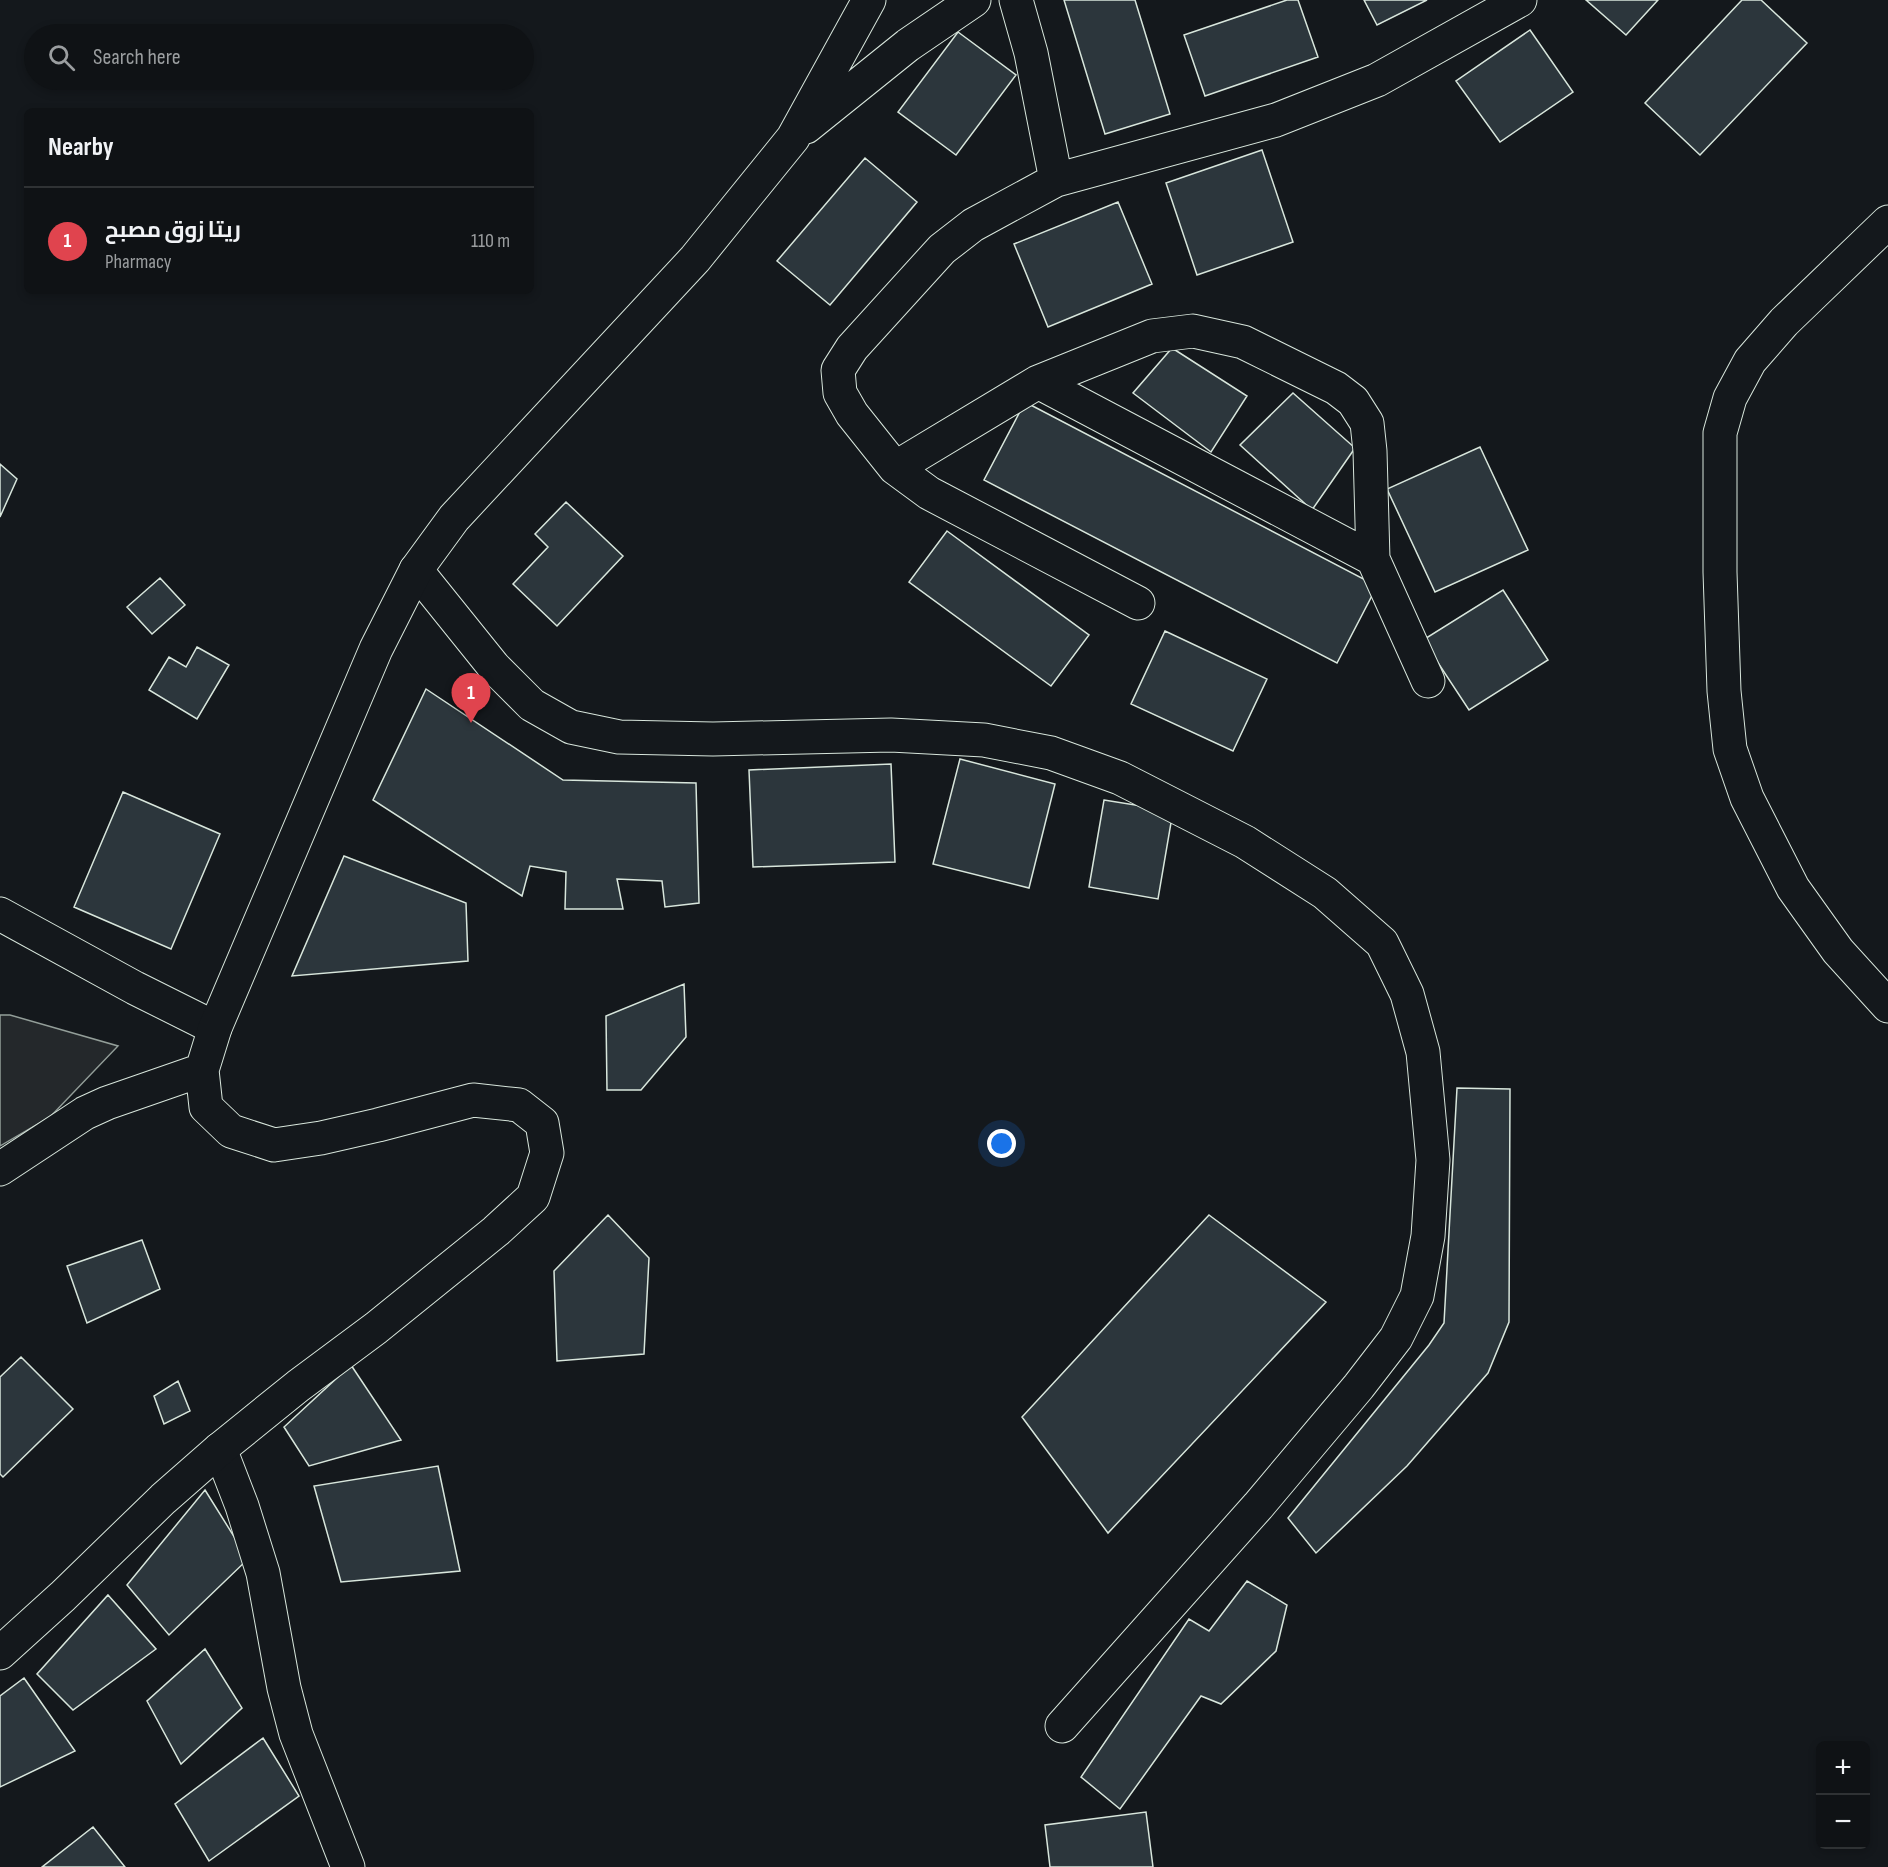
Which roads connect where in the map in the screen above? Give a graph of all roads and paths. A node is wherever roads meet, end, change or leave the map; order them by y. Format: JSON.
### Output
{"nodes":[{"id":1,"x":869,"y":0,"type":"edge"},
{"id":2,"x":975,"y":0,"type":"edge"},
{"id":3,"x":1016,"y":0,"type":"edge"},
{"id":4,"x":1519,"y":0,"type":"edge"},
{"id":5,"x":793,"y":138,"type":"junction"},
{"id":6,"x":1056,"y":180,"type":"junction"},
{"id":7,"x":1888,"y":222,"type":"edge"},
{"id":8,"x":1038,"y":382,"type":"junction"},
{"id":9,"x":895,"y":468,"type":"junction"},
{"id":10,"x":1373,"y":559,"type":"junction"},
{"id":11,"x":416,"y":570,"type":"junction"},
{"id":12,"x":1138,"y":603,"type":"dead end"},
{"id":13,"x":1428,"y":681,"type":"dead end"},
{"id":14,"x":0,"y":914,"type":"edge"},
{"id":15,"x":1888,"y":1006,"type":"edge"},
{"id":16,"x":215,"y":1028,"type":"junction"},
{"id":17,"x":202,"y":1070,"type":"junction"},
{"id":18,"x":0,"y":1169,"type":"edge"},
{"id":19,"x":220,"y":1449,"type":"junction"},
{"id":20,"x":0,"y":1653,"type":"edge"},
{"id":21,"x":1062,"y":1726,"type":"dead end"},
{"id":22,"x":348,"y":1867,"type":"edge"}],
"edges":[{"from":1,"to":5,"type":"street"},
{"from":2,"to":5,"type":"street"},
{"from":3,"to":6,"type":"street"},
{"from":4,"to":6,"type":"street"},
{"from":5,"to":11,"type":"street"},
{"from":6,"to":9,"type":"street"},
{"from":7,"to":15,"type":"street"},
{"from":8,"to":9,"type":"street"},
{"from":8,"to":10,"type":"street"},
{"from":8,"to":10,"type":"street"},
{"from":9,"to":12,"type":"street"},
{"from":10,"to":13,"type":"street"},
{"from":11,"to":16,"type":"street"},
{"from":11,"to":21,"type":"street"},
{"from":14,"to":16,"type":"street"},
{"from":16,"to":17,"type":"street"},
{"from":17,"to":18,"type":"street"},
{"from":17,"to":19,"type":"street"},
{"from":19,"to":20,"type":"street"},
{"from":19,"to":22,"type":"street"}]}
